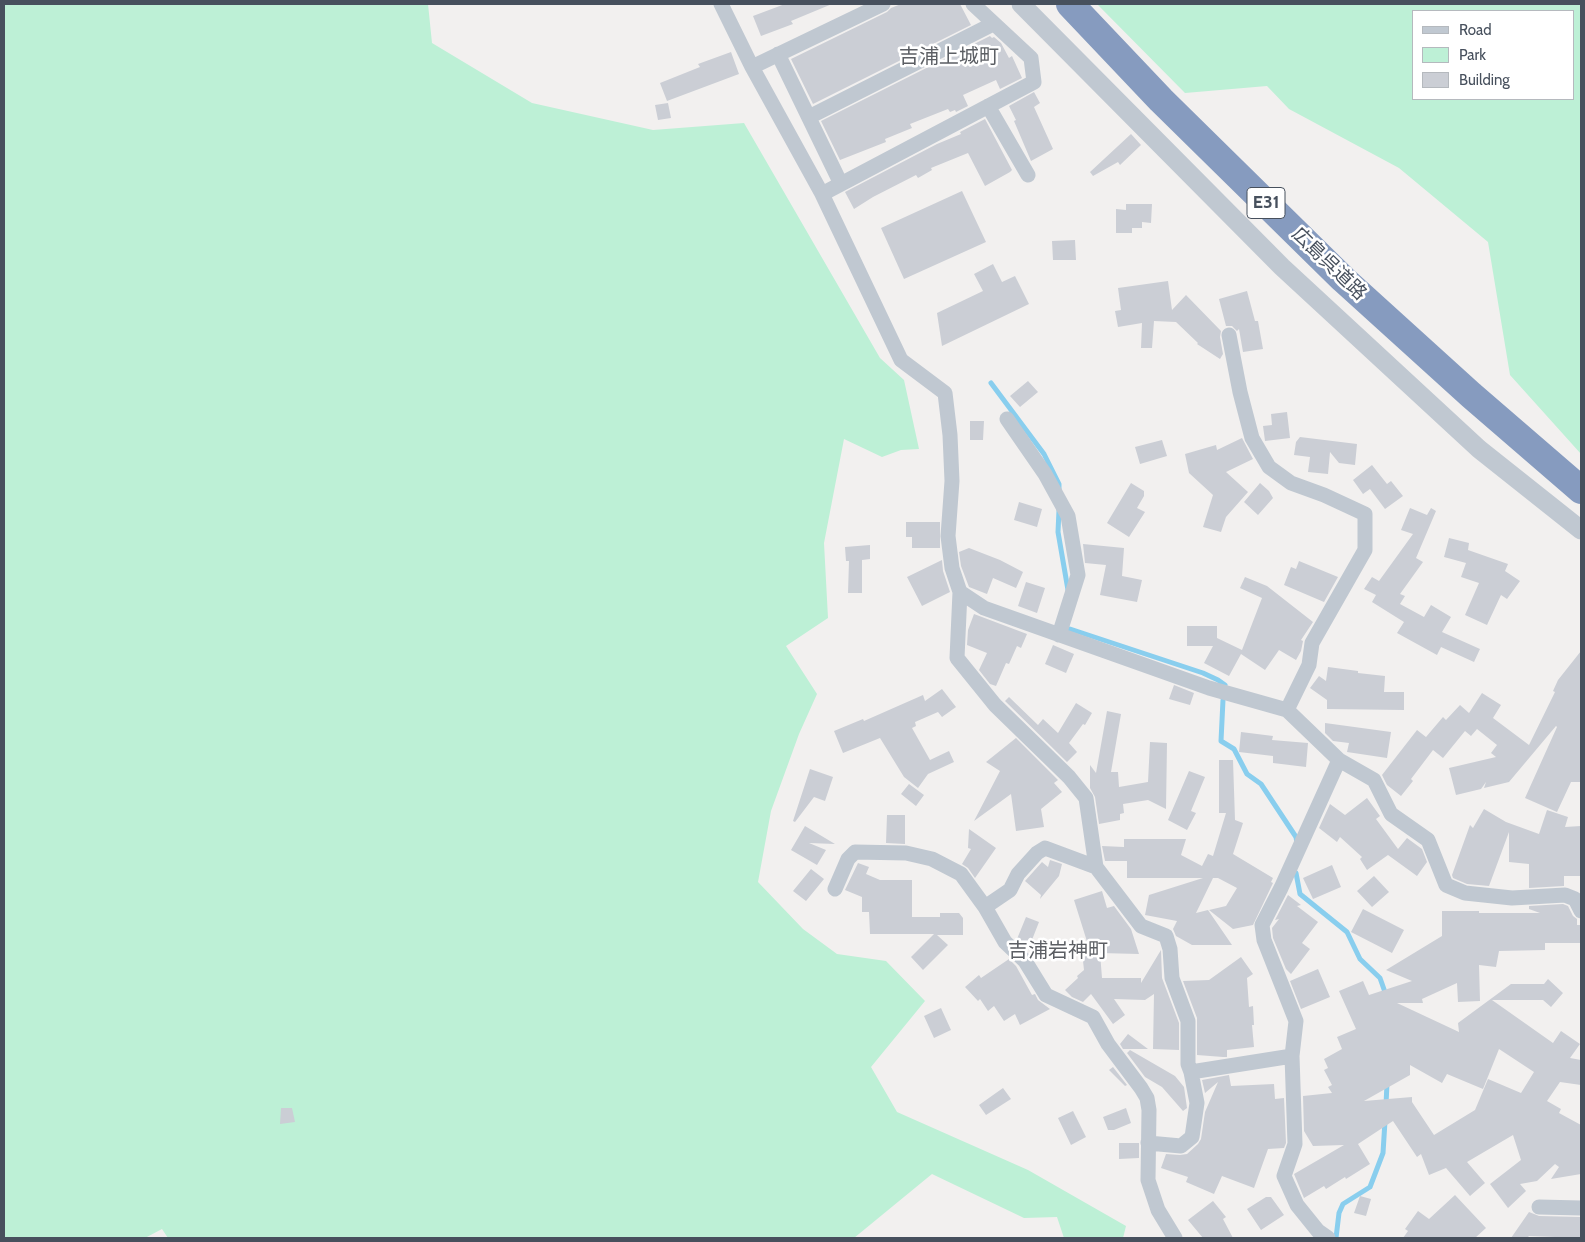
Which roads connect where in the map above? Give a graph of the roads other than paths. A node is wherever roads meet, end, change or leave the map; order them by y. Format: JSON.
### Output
{"nodes":[{"id":1,"x":721,"y":4,"type":"edge"},
{"id":2,"x":882,"y":4,"type":"edge"},
{"id":3,"x":973,"y":4,"type":"edge"},
{"id":4,"x":1021,"y":4,"type":"edge"},
{"id":5,"x":1070,"y":4,"type":"edge"},
{"id":6,"x":993,"y":24,"type":"junction"},
{"id":7,"x":778,"y":54,"type":"junction"},
{"id":8,"x":752,"y":67,"type":"junction"},
{"id":9,"x":988,"y":106,"type":"junction"},
{"id":10,"x":809,"y":117,"type":"junction"},
{"id":11,"x":1028,"y":175,"type":"dead end"},
{"id":12,"x":841,"y":184,"type":"junction"},
{"id":13,"x":822,"y":194,"type":"junction"},
{"id":14,"x":1229,"y":335,"type":"dead end"},
{"id":15,"x":1007,"y":419,"type":"dead end"},
{"id":16,"x":1581,"y":490,"type":"edge"},
{"id":17,"x":1581,"y":530,"type":"edge"},
{"id":18,"x":960,"y":592,"type":"junction"},
{"id":19,"x":1060,"y":635,"type":"junction"},
{"id":20,"x":1287,"y":710,"type":"junction"},
{"id":21,"x":1340,"y":760,"type":"junction"},
{"id":22,"x":1096,"y":866,"type":"junction"},
{"id":23,"x":834,"y":889,"type":"dead end"},
{"id":24,"x":985,"y":907,"type":"junction"},
{"id":25,"x":1581,"y":911,"type":"edge"},
{"id":26,"x":1292,"y":1056,"type":"junction"},
{"id":27,"x":1191,"y":1072,"type":"junction"},
{"id":28,"x":1148,"y":1143,"type":"junction"},
{"id":29,"x":1539,"y":1207,"type":"dead end"},
{"id":30,"x":1581,"y":1208,"type":"edge"},
{"id":31,"x":1175,"y":1238,"type":"edge"},
{"id":32,"x":1328,"y":1238,"type":"edge"}],
"edges":[{"from":1,"to":8,"type":"street"},
{"from":2,"to":7,"type":"street"},
{"from":3,"to":6,"type":"street"},
{"from":4,"to":17,"type":"street"},
{"from":5,"to":16,"type":"highway","name":"広島呉道路","number":"E31"},
{"from":6,"to":9,"type":"street"},
{"from":6,"to":10,"type":"street"},
{"from":7,"to":8,"type":"street"},
{"from":7,"to":10,"type":"street"},
{"from":8,"to":13,"type":"street"},
{"from":9,"to":11,"type":"street"},
{"from":9,"to":12,"type":"street"},
{"from":10,"to":12,"type":"street"},
{"from":12,"to":13,"type":"street"},
{"from":13,"to":18,"type":"street"},
{"from":14,"to":20,"type":"street"},
{"from":15,"to":19,"type":"street"},
{"from":18,"to":19,"type":"street"},
{"from":18,"to":22,"type":"street"},
{"from":19,"to":20,"type":"street"},
{"from":20,"to":21,"type":"street"},
{"from":21,"to":25,"type":"street"},
{"from":21,"to":26,"type":"street"},
{"from":22,"to":24,"type":"street"},
{"from":22,"to":27,"type":"street"},
{"from":23,"to":24,"type":"street"},
{"from":24,"to":28,"type":"street"},
{"from":26,"to":27,"type":"street"},
{"from":26,"to":32,"type":"street"},
{"from":27,"to":28,"type":"street"},
{"from":28,"to":31,"type":"street"},
{"from":29,"to":30,"type":"street"}]}
